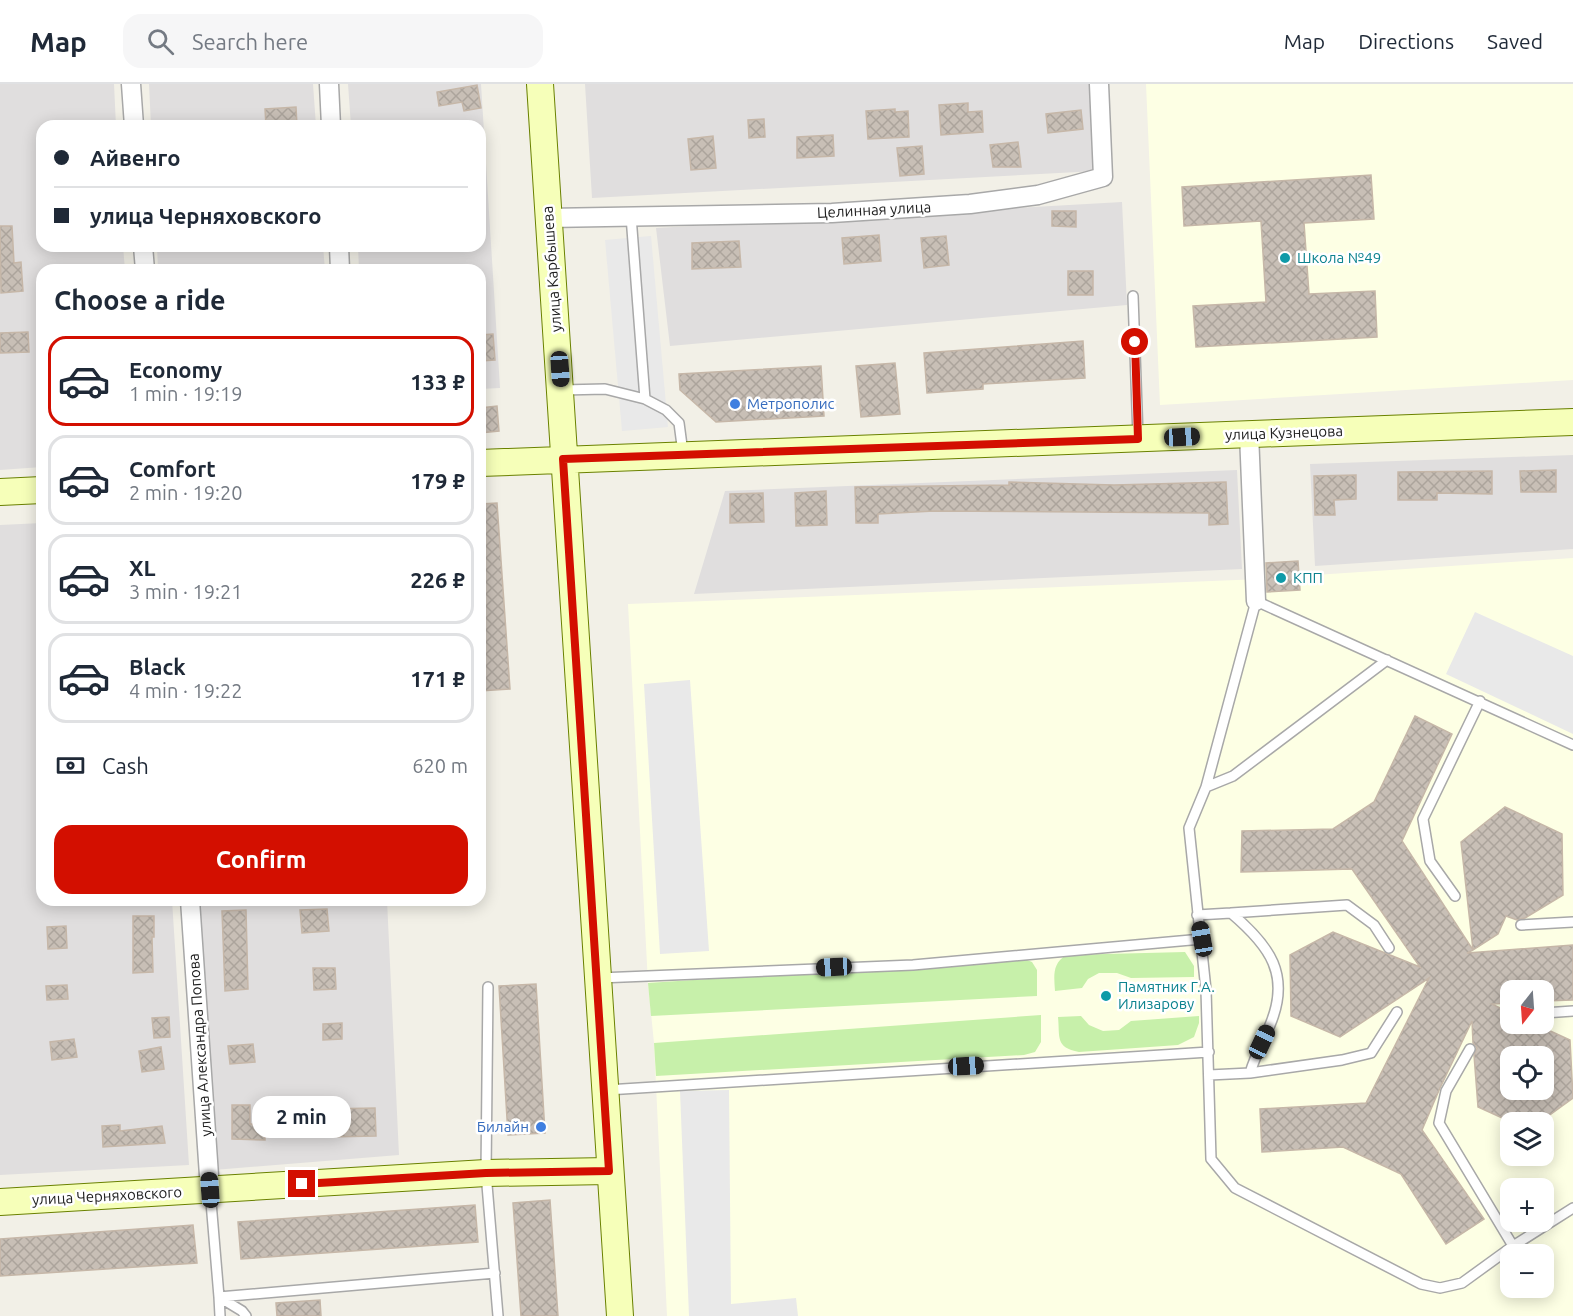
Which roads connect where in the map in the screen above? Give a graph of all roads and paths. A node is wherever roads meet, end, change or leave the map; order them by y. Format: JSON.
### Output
{"nodes":[{"id":1,"x":131,"y":84,"type":"edge"},
{"id":2,"x":328,"y":84,"type":"edge"},
{"id":3,"x":540,"y":84,"type":"edge"},
{"id":4,"x":1099,"y":84,"type":"edge"},
{"id":5,"x":134,"y":120,"type":"edge"},
{"id":6,"x":331,"y":120,"type":"edge"},
{"id":7,"x":631,"y":216,"type":"junction"},
{"id":8,"x":548,"y":218,"type":"junction"},
{"id":9,"x":1134,"y":296,"type":"dead end"},
{"id":10,"x":562,"y":390,"type":"junction"},
{"id":11,"x":645,"y":399,"type":"junction"},
{"id":12,"x":1573,"y":422,"type":"edge"},
{"id":13,"x":1249,"y":434,"type":"junction"},
{"id":14,"x":1138,"y":439,"type":"junction"},
{"id":15,"x":683,"y":454,"type":"junction"},
{"id":16,"x":563,"y":459,"type":"junction"},
{"id":17,"x":486,"y":463,"type":"edge"},
{"id":18,"x":36,"y":489,"type":"edge"},
{"id":19,"x":0,"y":492,"type":"edge"},
{"id":20,"x":1256,"y":601,"type":"junction"},
{"id":21,"x":1387,"y":660,"type":"junction"},
{"id":22,"x":1480,"y":701,"type":"junction"},
{"id":23,"x":1573,"y":745,"type":"edge"},
{"id":24,"x":1206,"y":787,"type":"junction"},
{"id":25,"x":1455,"y":896,"type":"dead end"},
{"id":26,"x":190,"y":906,"type":"edge"},
{"id":27,"x":1231,"y":913,"type":"junction"},
{"id":28,"x":1197,"y":915,"type":"junction"},
{"id":29,"x":1573,"y":922,"type":"edge"},
{"id":30,"x":1521,"y":925,"type":"dead end"},
{"id":31,"x":1202,"y":939,"type":"junction"},
{"id":32,"x":1389,"y":948,"type":"dead end"},
{"id":33,"x":596,"y":978,"type":"junction"},
{"id":34,"x":488,"y":987,"type":"dead end"},
{"id":35,"x":1573,"y":1011,"type":"edge"},
{"id":36,"x":1397,"y":1012,"type":"dead end"},
{"id":37,"x":1554,"y":1012,"type":"edge"},
{"id":38,"x":1470,"y":1049,"type":"dead end"},
{"id":39,"x":1209,"y":1052,"type":"junction"},
{"id":40,"x":1250,"y":1073,"type":"junction"},
{"id":41,"x":1209,"y":1075,"type":"junction"},
{"id":42,"x":605,"y":1090,"type":"junction"},
{"id":43,"x":609,"y":1171,"type":"junction"},
{"id":44,"x":486,"y":1173,"type":"junction"},
{"id":45,"x":210,"y":1190,"type":"junction"},
{"id":46,"x":0,"y":1202,"type":"edge"},
{"id":47,"x":1573,"y":1208,"type":"edge"},
{"id":48,"x":1512,"y":1244,"type":"edge"},
{"id":49,"x":1516,"y":1244,"type":"edge"},
{"id":50,"x":1500,"y":1255,"type":"edge"},
{"id":51,"x":495,"y":1273,"type":"junction"},
{"id":52,"x":219,"y":1298,"type":"junction"},
{"id":53,"x":220,"y":1316,"type":"edge"},
{"id":54,"x":246,"y":1316,"type":"edge"},
{"id":55,"x":498,"y":1316,"type":"edge"},
{"id":56,"x":620,"y":1316,"type":"edge"}],
"edges":[{"from":1,"to":5,"type":"street"},
{"from":2,"to":6,"type":"street"},
{"from":3,"to":8,"type":"street","name":"улица Карбышева"},
{"from":4,"to":7,"type":"street","name":"Целинная улица"},
{"from":7,"to":8,"type":"street","name":"Целинная улица"},
{"from":7,"to":11,"type":"lane"},
{"from":8,"to":10,"type":"street","name":"улица Карбышева"},
{"from":9,"to":14,"type":"lane"},
{"from":10,"to":11,"type":"lane"},
{"from":10,"to":16,"type":"street","name":"улица Карбышева"},
{"from":11,"to":15,"type":"lane"},
{"from":12,"to":13,"type":"street","name":"улица Кузнецова"},
{"from":13,"to":14,"type":"street","name":"улица Кузнецова"},
{"from":13,"to":20,"type":"street"},
{"from":14,"to":15,"type":"street","name":"улица Кузнецова"},
{"from":15,"to":16,"type":"street","name":"улица Кузнецова"},
{"from":16,"to":17,"type":"street","name":"улица Кузнецова"},
{"from":16,"to":33,"type":"street","name":"улица Карбышева"},
{"from":18,"to":19,"type":"street"},
{"from":20,"to":21,"type":"lane"},
{"from":20,"to":24,"type":"lane"},
{"from":21,"to":22,"type":"lane"},
{"from":21,"to":24,"type":"lane"},
{"from":22,"to":23,"type":"lane"},
{"from":22,"to":25,"type":"lane"},
{"from":24,"to":28,"type":"lane"},
{"from":26,"to":45,"type":"street","name":"улица Александра Попова"},
{"from":27,"to":28,"type":"lane"},
{"from":27,"to":32,"type":"lane"},
{"from":27,"to":40,"type":"lane"},
{"from":28,"to":31,"type":"lane"},
{"from":29,"to":30,"type":"lane"},
{"from":31,"to":33,"type":"lane"},
{"from":31,"to":39,"type":"lane"},
{"from":33,"to":42,"type":"street","name":"улица Карбышева"},
{"from":34,"to":44,"type":"lane"},
{"from":35,"to":37,"type":"lane"},
{"from":36,"to":40,"type":"lane"},
{"from":38,"to":48,"type":"lane"},
{"from":39,"to":41,"type":"lane"},
{"from":39,"to":42,"type":"lane"},
{"from":40,"to":41,"type":"lane"},
{"from":41,"to":50,"type":"lane"},
{"from":42,"to":43,"type":"street","name":"улица Карбышева"},
{"from":43,"to":44,"type":"street","name":"улица Черняховского"},
{"from":43,"to":56,"type":"street","name":"улица Карбышева"},
{"from":44,"to":45,"type":"street","name":"улица Черняховского"},
{"from":44,"to":51,"type":"lane"},
{"from":45,"to":46,"type":"street","name":"улица Черняховского"},
{"from":45,"to":52,"type":"lane"},
{"from":47,"to":49,"type":"lane"},
{"from":51,"to":52,"type":"lane"},
{"from":51,"to":55,"type":"lane"},
{"from":52,"to":53,"type":"lane"},
{"from":52,"to":54,"type":"lane"}]}
